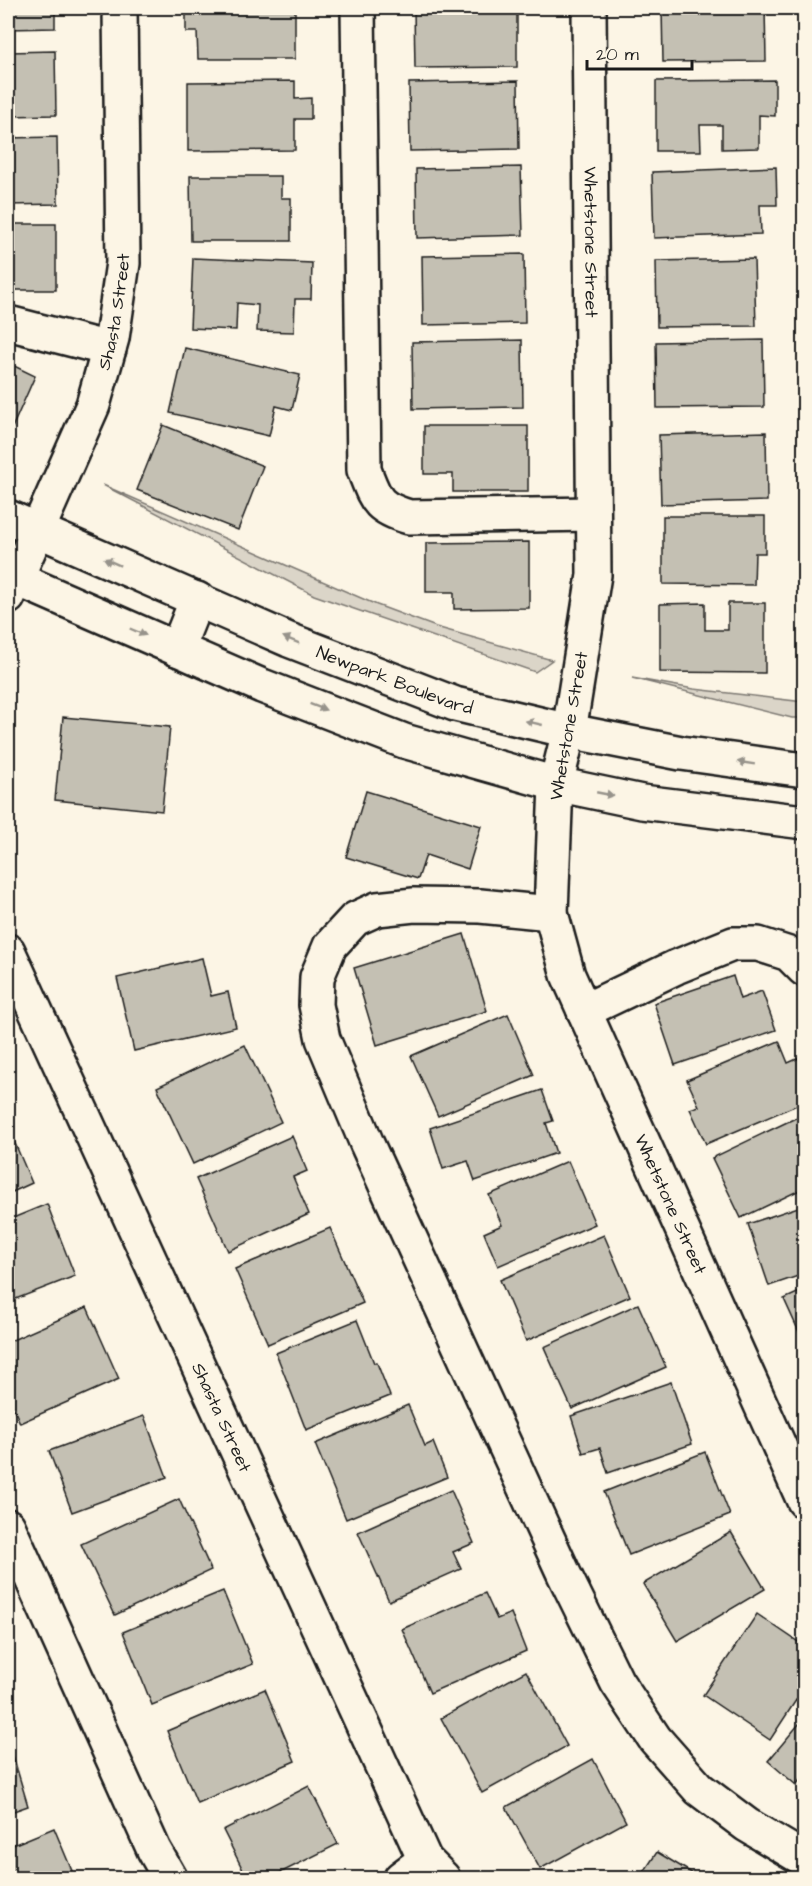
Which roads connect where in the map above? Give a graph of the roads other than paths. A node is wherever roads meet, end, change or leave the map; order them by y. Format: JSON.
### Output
{"nodes":[{"id":1,"x":120,"y":8,"type":"edge"},
{"id":2,"x":358,"y":8,"type":"edge"},
{"id":3,"x":589,"y":8,"type":"edge"},
{"id":4,"x":8,"y":322,"type":"edge"},
{"id":5,"x":109,"y":349,"type":"junction"},
{"id":6,"x":593,"y":514,"type":"junction"},
{"id":7,"x":8,"y":517,"type":"edge"},
{"id":8,"x":37,"y":530,"type":"junction"},
{"id":9,"x":10,"y":584,"type":"edge"},
{"id":10,"x":197,"y":599,"type":"junction"},
{"id":11,"x":177,"y":649,"type":"junction"},
{"id":12,"x":569,"y":731,"type":"junction"},
{"id":13,"x":804,"y":770,"type":"edge"},
{"id":14,"x":556,"y":784,"type":"junction"},
{"id":15,"x":804,"y":822,"type":"edge"},
{"id":16,"x":551,"y":913,"type":"junction"},
{"id":17,"x":8,"y":951,"type":"edge"},
{"id":18,"x":804,"y":969,"type":"edge"},
{"id":19,"x":584,"y":1011,"type":"junction"},
{"id":20,"x":804,"y":1501,"type":"edge"},
{"id":21,"x":8,"y":1527,"type":"edge"},
{"id":22,"x":804,"y":1859,"type":"edge"},
{"id":23,"x":423,"y":1872,"type":"edge"},
{"id":24,"x":170,"y":1878,"type":"edge"}],
"edges":[{"from":1,"to":5,"type":"street","name":"Shasta Street"},
{"from":2,"to":6,"type":"street"},
{"from":3,"to":6,"type":"street","name":"Whetstone Street"},
{"from":4,"to":5,"type":"street"},
{"from":5,"to":8,"type":"street","name":"Shasta Street"},
{"from":6,"to":12,"type":"street","name":"Whetstone Street"},
{"from":7,"to":8,"type":"street","name":"Newpark Boulevard"},
{"from":8,"to":9,"type":"street","name":"Shasta Street"},
{"from":10,"to":8,"type":"street","name":"Newpark Boulevard","one_way":true},
{"from":9,"to":11,"type":"street","one_way":true},
{"from":10,"to":11,"type":"street"},
{"from":12,"to":10,"type":"street","name":"Newpark Boulevard","one_way":true},
{"from":11,"to":14,"type":"street","one_way":true},
{"from":13,"to":12,"type":"street","name":"Newpark Boulevard","one_way":true},
{"from":12,"to":14,"type":"street","name":"Whetstone Street"},
{"from":14,"to":15,"type":"street","one_way":true},
{"from":14,"to":16,"type":"street","name":"Whetstone Street"},
{"from":16,"to":19,"type":"street","name":"Whetstone Street"},
{"from":16,"to":22,"type":"street"},
{"from":17,"to":23,"type":"street","name":"Shasta Street"},
{"from":18,"to":19,"type":"street"},
{"from":19,"to":20,"type":"street","name":"Whetstone Street"},
{"from":21,"to":24,"type":"street"}]}
